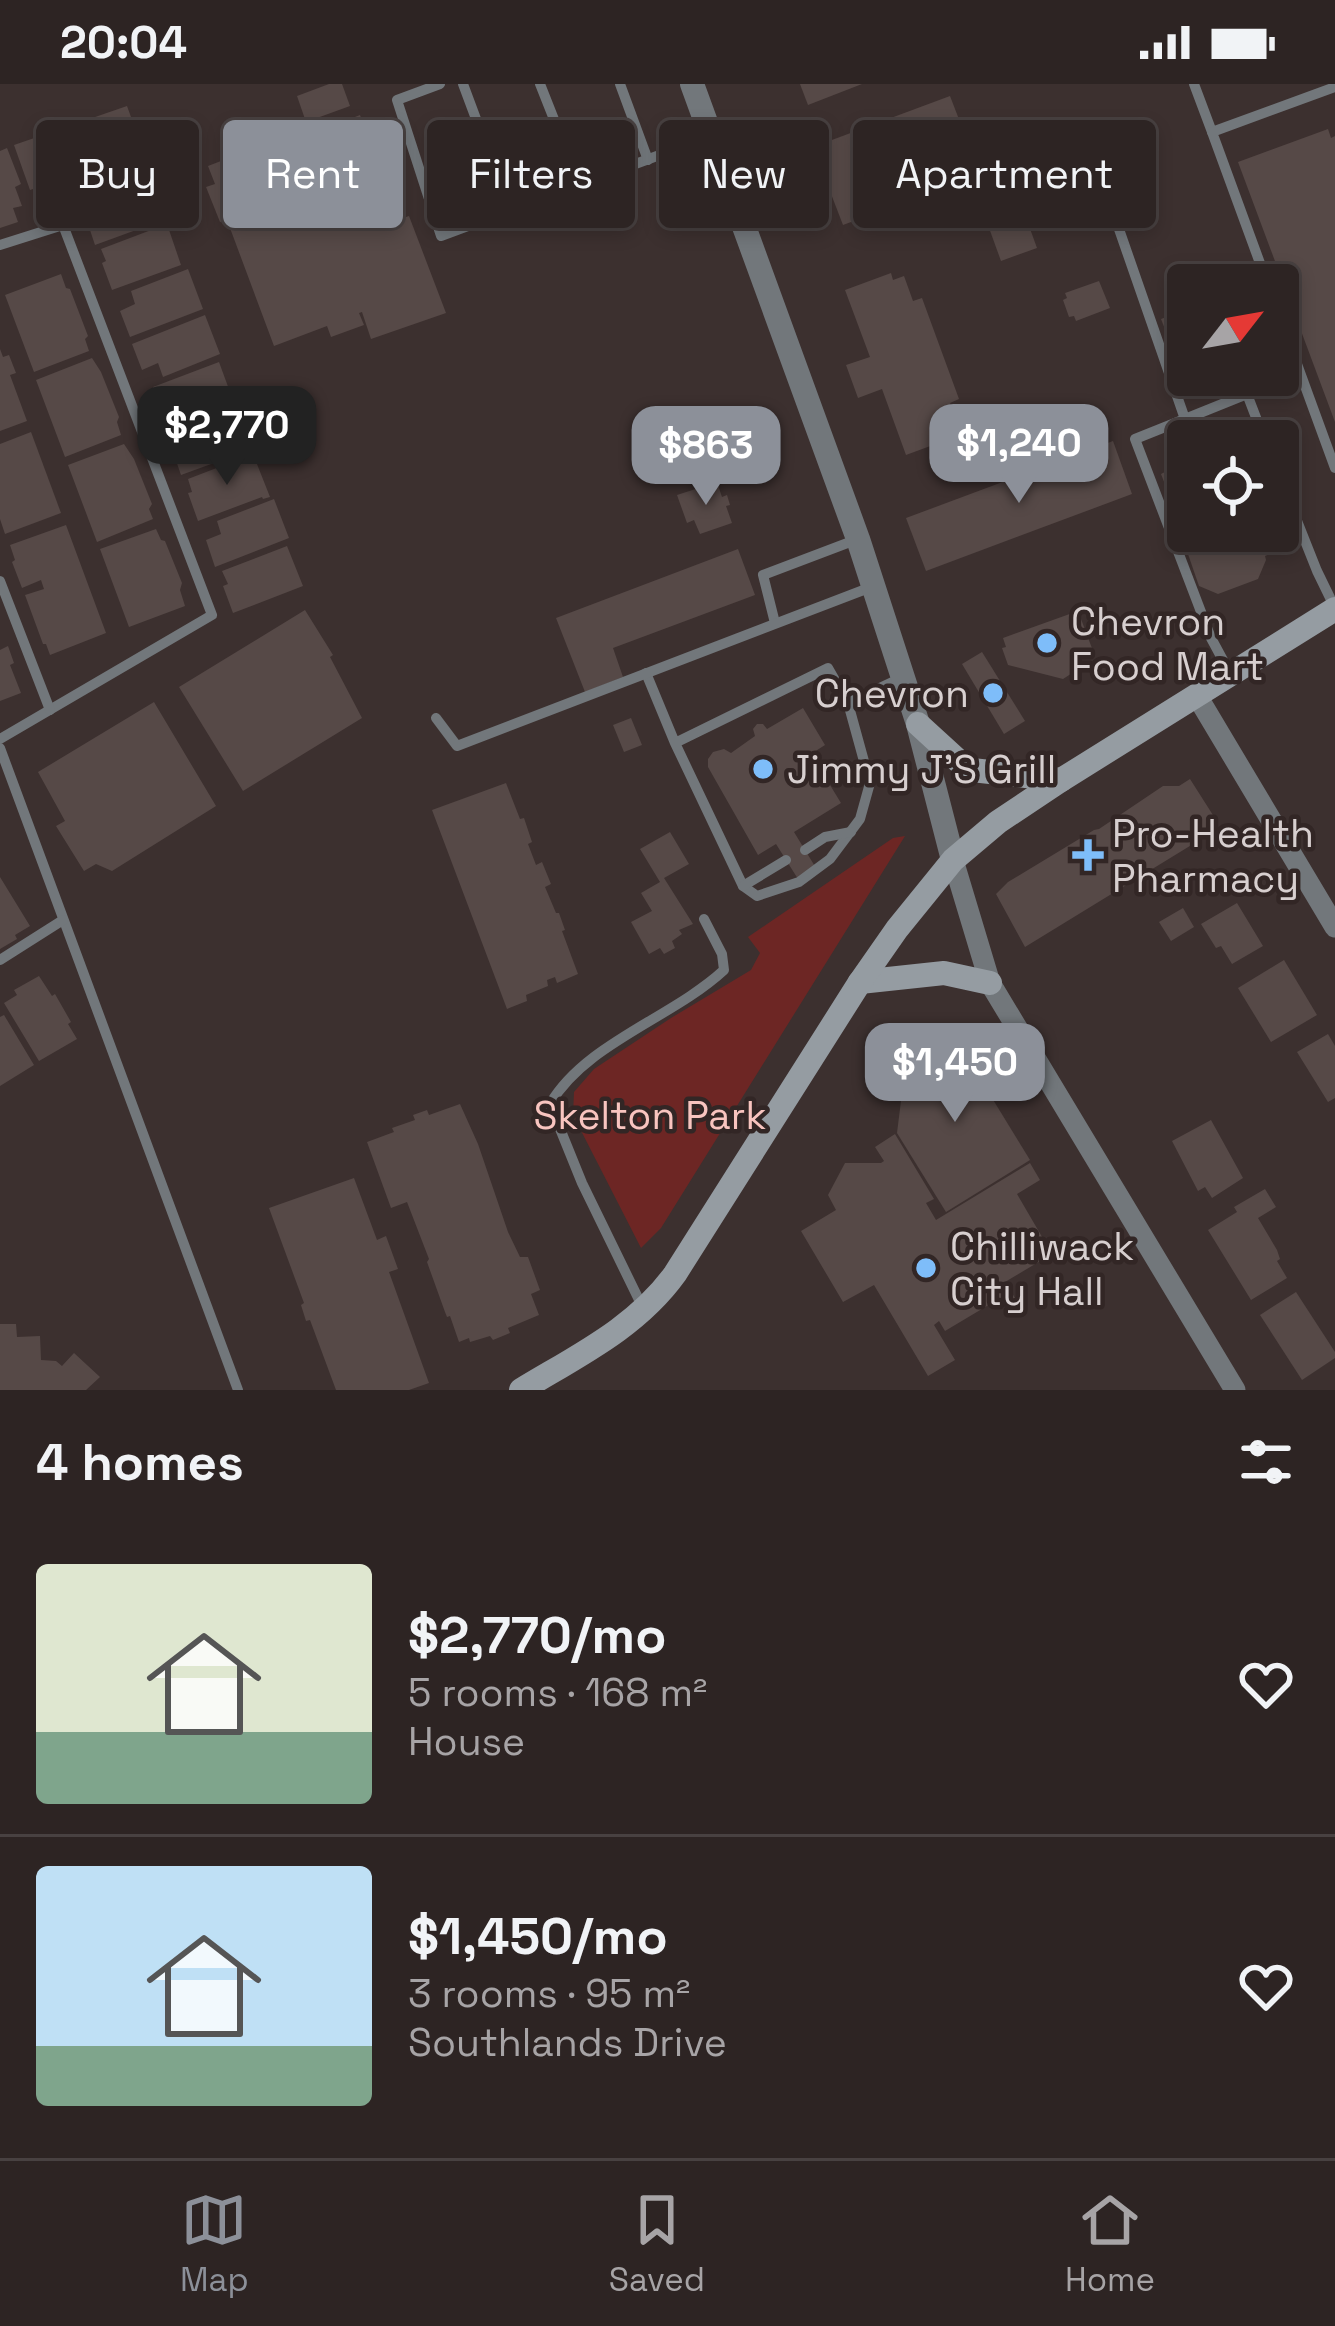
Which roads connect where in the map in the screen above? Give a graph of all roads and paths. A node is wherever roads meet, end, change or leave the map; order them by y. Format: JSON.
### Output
{"nodes":[{"id":1,"x":440,"y":84,"type":"edge"},
{"id":2,"x":464,"y":84,"type":"edge"},
{"id":3,"x":539,"y":84,"type":"edge"},
{"id":4,"x":620,"y":84,"type":"edge"},
{"id":5,"x":692,"y":84,"type":"edge"},
{"id":6,"x":1194,"y":84,"type":"edge"},
{"id":7,"x":1335,"y":87,"type":"edge"},
{"id":8,"x":477,"y":120,"type":"edge"},
{"id":9,"x":554,"y":120,"type":"edge"},
{"id":10,"x":705,"y":120,"type":"edge"},
{"id":11,"x":1212,"y":132,"type":"junction"},
{"id":12,"x":659,"y":156,"type":"edge"},
{"id":13,"x":648,"y":160,"type":"junction"},
{"id":14,"x":635,"y":165,"type":"edge"},
{"id":15,"x":427,"y":193,"type":"edge"},
{"id":16,"x":438,"y":228,"type":"edge"},
{"id":17,"x":462,"y":228,"type":"edge"},
{"id":18,"x":745,"y":228,"type":"edge"},
{"id":19,"x":1119,"y":228,"type":"edge"},
{"id":20,"x":0,"y":245,"type":"edge"},
{"id":21,"x":1260,"y":264,"type":"edge"},
{"id":22,"x":1299,"y":369,"type":"edge"},
{"id":23,"x":1185,"y":418,"type":"junction"},
{"id":24,"x":1257,"y":420,"type":"edge"},
{"id":25,"x":1335,"y":468,"type":"edge"},
{"id":26,"x":1299,"y":526,"type":"edge"},
{"id":27,"x":858,"y":539,"type":"junction"},
{"id":28,"x":0,"y":581,"type":"edge"},
{"id":29,"x":874,"y":586,"type":"junction"},
{"id":30,"x":1335,"y":608,"type":"edge"},
{"id":31,"x":775,"y":623,"type":"junction"},
{"id":32,"x":646,"y":674,"type":"junction"},
{"id":33,"x":1232,"y":675,"type":"junction"},
{"id":34,"x":903,"y":677,"type":"junction"},
{"id":35,"x":1198,"y":696,"type":"junction"},
{"id":36,"x":848,"y":703,"type":"junction"},
{"id":37,"x":50,"y":710,"type":"junction"},
{"id":38,"x":436,"y":718,"type":"dead end"},
{"id":39,"x":918,"y":724,"type":"junction"},
{"id":40,"x":0,"y":739,"type":"edge"},
{"id":41,"x":675,"y":743,"type":"junction"},
{"id":42,"x":0,"y":748,"type":"edge"},
{"id":43,"x":1061,"y":780,"type":"junction"},
{"id":44,"x":851,"y":832,"type":"junction"},
{"id":45,"x":805,"y":850,"type":"dead end"},
{"id":46,"x":786,"y":860,"type":"dead end"},
{"id":47,"x":952,"y":860,"type":"junction"},
{"id":48,"x":743,"y":886,"type":"junction"},
{"id":49,"x":704,"y":919,"type":"dead end"},
{"id":50,"x":63,"y":920,"type":"junction"},
{"id":51,"x":1335,"y":927,"type":"edge"},
{"id":52,"x":0,"y":960,"type":"edge"},
{"id":53,"x":860,"y":982,"type":"junction"},
{"id":54,"x":990,"y":983,"type":"junction"},
{"id":55,"x":644,"y":1311,"type":"junction"},
{"id":56,"x":238,"y":1390,"type":"edge"},
{"id":57,"x":521,"y":1390,"type":"edge"},
{"id":58,"x":1235,"y":1390,"type":"edge"}],
"edges":[{"from":1,"to":15,"type":"lane"},
{"from":2,"to":8,"type":"lane"},
{"from":3,"to":9,"type":"lane"},
{"from":4,"to":13,"type":"lane"},
{"from":5,"to":10,"type":"street"},
{"from":6,"to":11,"type":"lane"},
{"from":7,"to":11,"type":"lane"},
{"from":11,"to":21,"type":"lane"},
{"from":12,"to":13,"type":"lane"},
{"from":13,"to":14,"type":"lane"},
{"from":16,"to":17,"type":"lane"},
{"from":18,"to":27,"type":"street"},
{"from":19,"to":23,"type":"lane"},
{"from":20,"to":37,"type":"lane"},
{"from":22,"to":25,"type":"lane"},
{"from":23,"to":24,"type":"lane"},
{"from":23,"to":33,"type":"lane"},
{"from":26,"to":30,"type":"lane"},
{"from":27,"to":29,"type":"street"},
{"from":27,"to":31,"type":"lane"},
{"from":28,"to":37,"type":"lane"},
{"from":29,"to":31,"type":"lane"},
{"from":29,"to":34,"type":"street"},
{"from":30,"to":33,"type":"main road"},
{"from":31,"to":32,"type":"lane"},
{"from":32,"to":38,"type":"lane"},
{"from":32,"to":41,"type":"lane"},
{"from":33,"to":35,"type":"main road"},
{"from":34,"to":36,"type":"lane"},
{"from":34,"to":39,"type":"street"},
{"from":35,"to":43,"type":"main road"},
{"from":35,"to":51,"type":"street"},
{"from":36,"to":41,"type":"lane"},
{"from":36,"to":44,"type":"lane"},
{"from":37,"to":40,"type":"lane"},
{"from":39,"to":43,"type":"main road"},
{"from":39,"to":47,"type":"street"},
{"from":41,"to":48,"type":"lane"},
{"from":42,"to":50,"type":"lane"},
{"from":43,"to":47,"type":"main road"},
{"from":44,"to":45,"type":"lane"},
{"from":44,"to":48,"type":"lane"},
{"from":46,"to":48,"type":"lane"},
{"from":47,"to":53,"type":"main road"},
{"from":47,"to":54,"type":"street"},
{"from":49,"to":55,"type":"lane"},
{"from":50,"to":52,"type":"lane"},
{"from":50,"to":56,"type":"lane"},
{"from":53,"to":54,"type":"main road"},
{"from":53,"to":55,"type":"main road"},
{"from":54,"to":58,"type":"street"},
{"from":55,"to":57,"type":"main road"}]}
